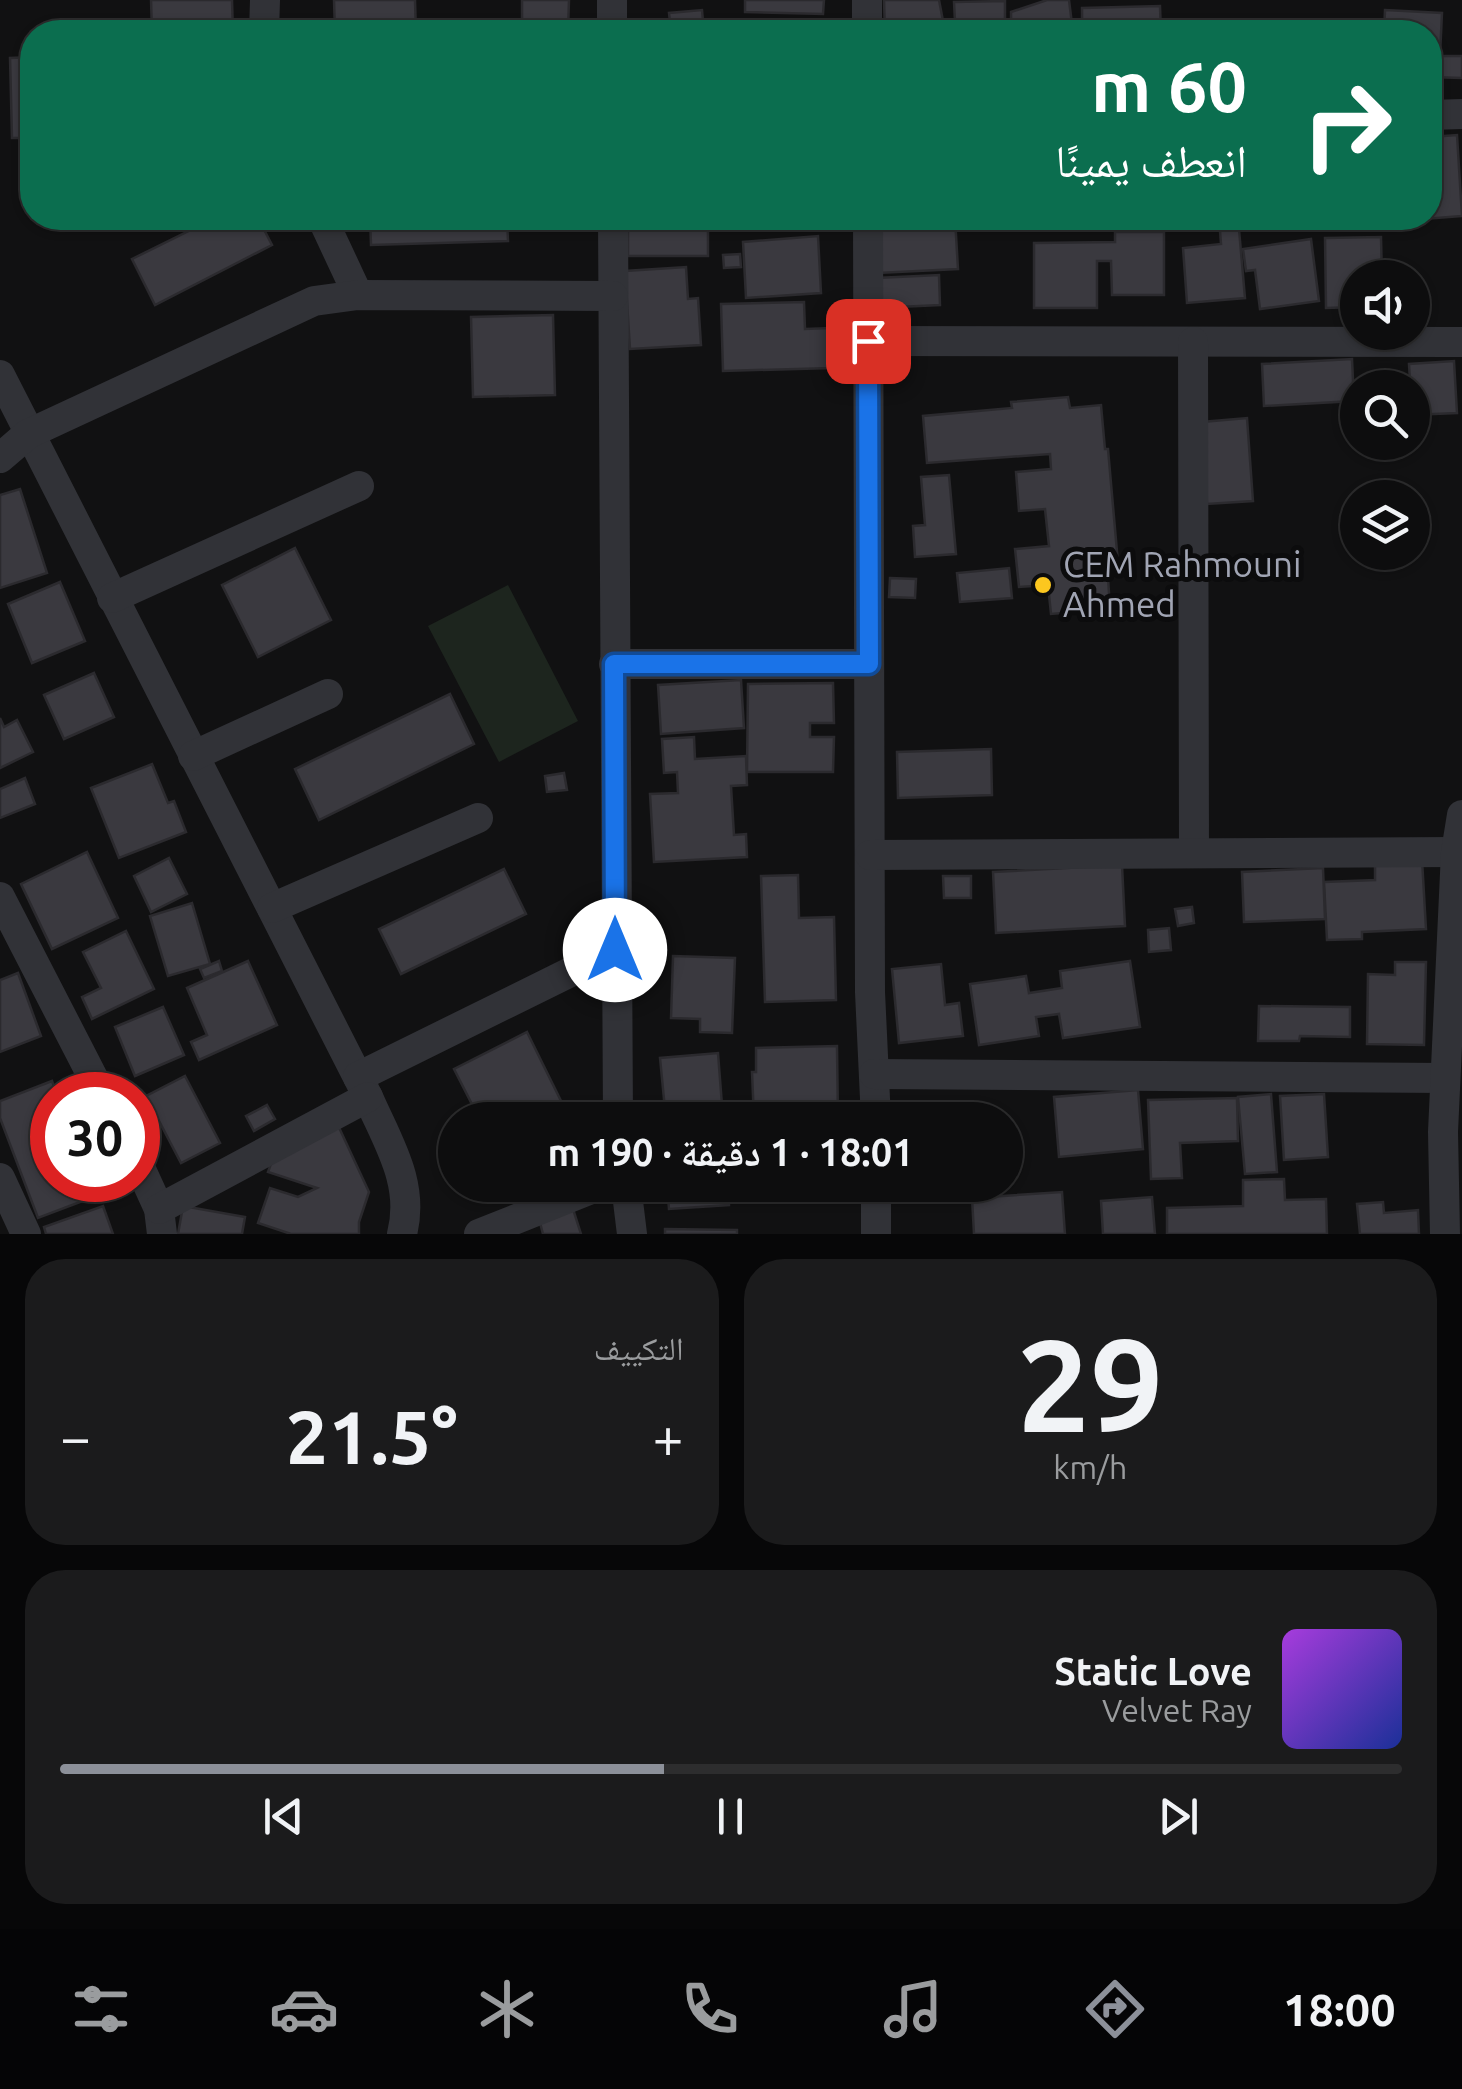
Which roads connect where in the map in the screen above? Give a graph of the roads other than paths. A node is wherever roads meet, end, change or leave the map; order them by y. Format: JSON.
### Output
{"nodes":[{"id":1,"x":328,"y":230,"type":"edge"},
{"id":2,"x":613,"y":230,"type":"edge"},
{"id":3,"x":868,"y":230,"type":"edge"},
{"id":4,"x":358,"y":295,"type":"junction"},
{"id":5,"x":613,"y":296,"type":"junction"},
{"id":6,"x":868,"y":341,"type":"junction"},
{"id":7,"x":1193,"y":342,"type":"junction"},
{"id":8,"x":1462,"y":342,"type":"edge"},
{"id":9,"x":0,"y":376,"type":"edge"},
{"id":10,"x":28,"y":434,"type":"junction"},
{"id":11,"x":0,"y":458,"type":"edge"},
{"id":12,"x":360,"y":486,"type":"dead end"},
{"id":13,"x":112,"y":598,"type":"junction"},
{"id":14,"x":614,"y":664,"type":"junction"},
{"id":15,"x":869,"y":664,"type":"junction"},
{"id":16,"x":328,"y":694,"type":"dead end"},
{"id":17,"x":193,"y":756,"type":"junction"},
{"id":18,"x":1462,"y":815,"type":"edge"},
{"id":19,"x":478,"y":818,"type":"dead end"},
{"id":20,"x":1456,"y":852,"type":"junction"},
{"id":21,"x":1194,"y":854,"type":"junction"},
{"id":22,"x":870,"y":855,"type":"junction"},
{"id":23,"x":0,"y":897,"type":"edge"},
{"id":24,"x":272,"y":908,"type":"junction"},
{"id":25,"x":1457,"y":925,"type":"edge"},
{"id":26,"x":615,"y":950,"type":"junction"},
{"id":27,"x":90,"y":1072,"type":"edge"},
{"id":28,"x":874,"y":1074,"type":"junction"},
{"id":29,"x":1445,"y":1078,"type":"junction"},
{"id":30,"x":363,"y":1087,"type":"junction"},
{"id":31,"x":618,"y":1102,"type":"edge"},
{"id":32,"x":875,"y":1102,"type":"edge"},
{"id":33,"x":0,"y":1178,"type":"edge"},
{"id":34,"x":559,"y":1202,"type":"edge"},
{"id":35,"x":628,"y":1202,"type":"edge"},
{"id":36,"x":876,"y":1202,"type":"edge"},
{"id":37,"x":160,"y":1221,"type":"edge"},
{"id":38,"x":26,"y":1234,"type":"edge"},
{"id":39,"x":402,"y":1234,"type":"edge"},
{"id":40,"x":479,"y":1234,"type":"edge"},
{"id":41,"x":632,"y":1234,"type":"edge"},
{"id":42,"x":876,"y":1234,"type":"edge"},
{"id":43,"x":1444,"y":1234,"type":"edge"}],
"edges":[{"from":1,"to":4,"type":"street"},
{"from":2,"to":5,"type":"street"},
{"from":3,"to":6,"type":"street"},
{"from":4,"to":5,"type":"street"},
{"from":4,"to":10,"type":"street"},
{"from":5,"to":14,"type":"street"},
{"from":6,"to":7,"type":"street"},
{"from":6,"to":15,"type":"street"},
{"from":7,"to":8,"type":"street"},
{"from":7,"to":21,"type":"street"},
{"from":9,"to":10,"type":"street"},
{"from":10,"to":11,"type":"street"},
{"from":10,"to":13,"type":"street"},
{"from":12,"to":13,"type":"street"},
{"from":13,"to":17,"type":"street"},
{"from":14,"to":15,"type":"street"},
{"from":14,"to":26,"type":"street"},
{"from":15,"to":22,"type":"street"},
{"from":16,"to":17,"type":"street"},
{"from":17,"to":24,"type":"street"},
{"from":18,"to":20,"type":"street"},
{"from":19,"to":24,"type":"street"},
{"from":20,"to":21,"type":"street"},
{"from":20,"to":25,"type":"street"},
{"from":21,"to":22,"type":"street"},
{"from":22,"to":28,"type":"street"},
{"from":23,"to":27,"type":"street"},
{"from":24,"to":30,"type":"street"},
{"from":25,"to":29,"type":"street"},
{"from":26,"to":30,"type":"street"},
{"from":26,"to":31,"type":"street"},
{"from":28,"to":29,"type":"street"},
{"from":28,"to":32,"type":"street"},
{"from":29,"to":43,"type":"street"},
{"from":30,"to":37,"type":"street"},
{"from":30,"to":39,"type":"street"},
{"from":33,"to":38,"type":"street"},
{"from":34,"to":40,"type":"street"},
{"from":35,"to":41,"type":"street"},
{"from":36,"to":42,"type":"street"}]}
